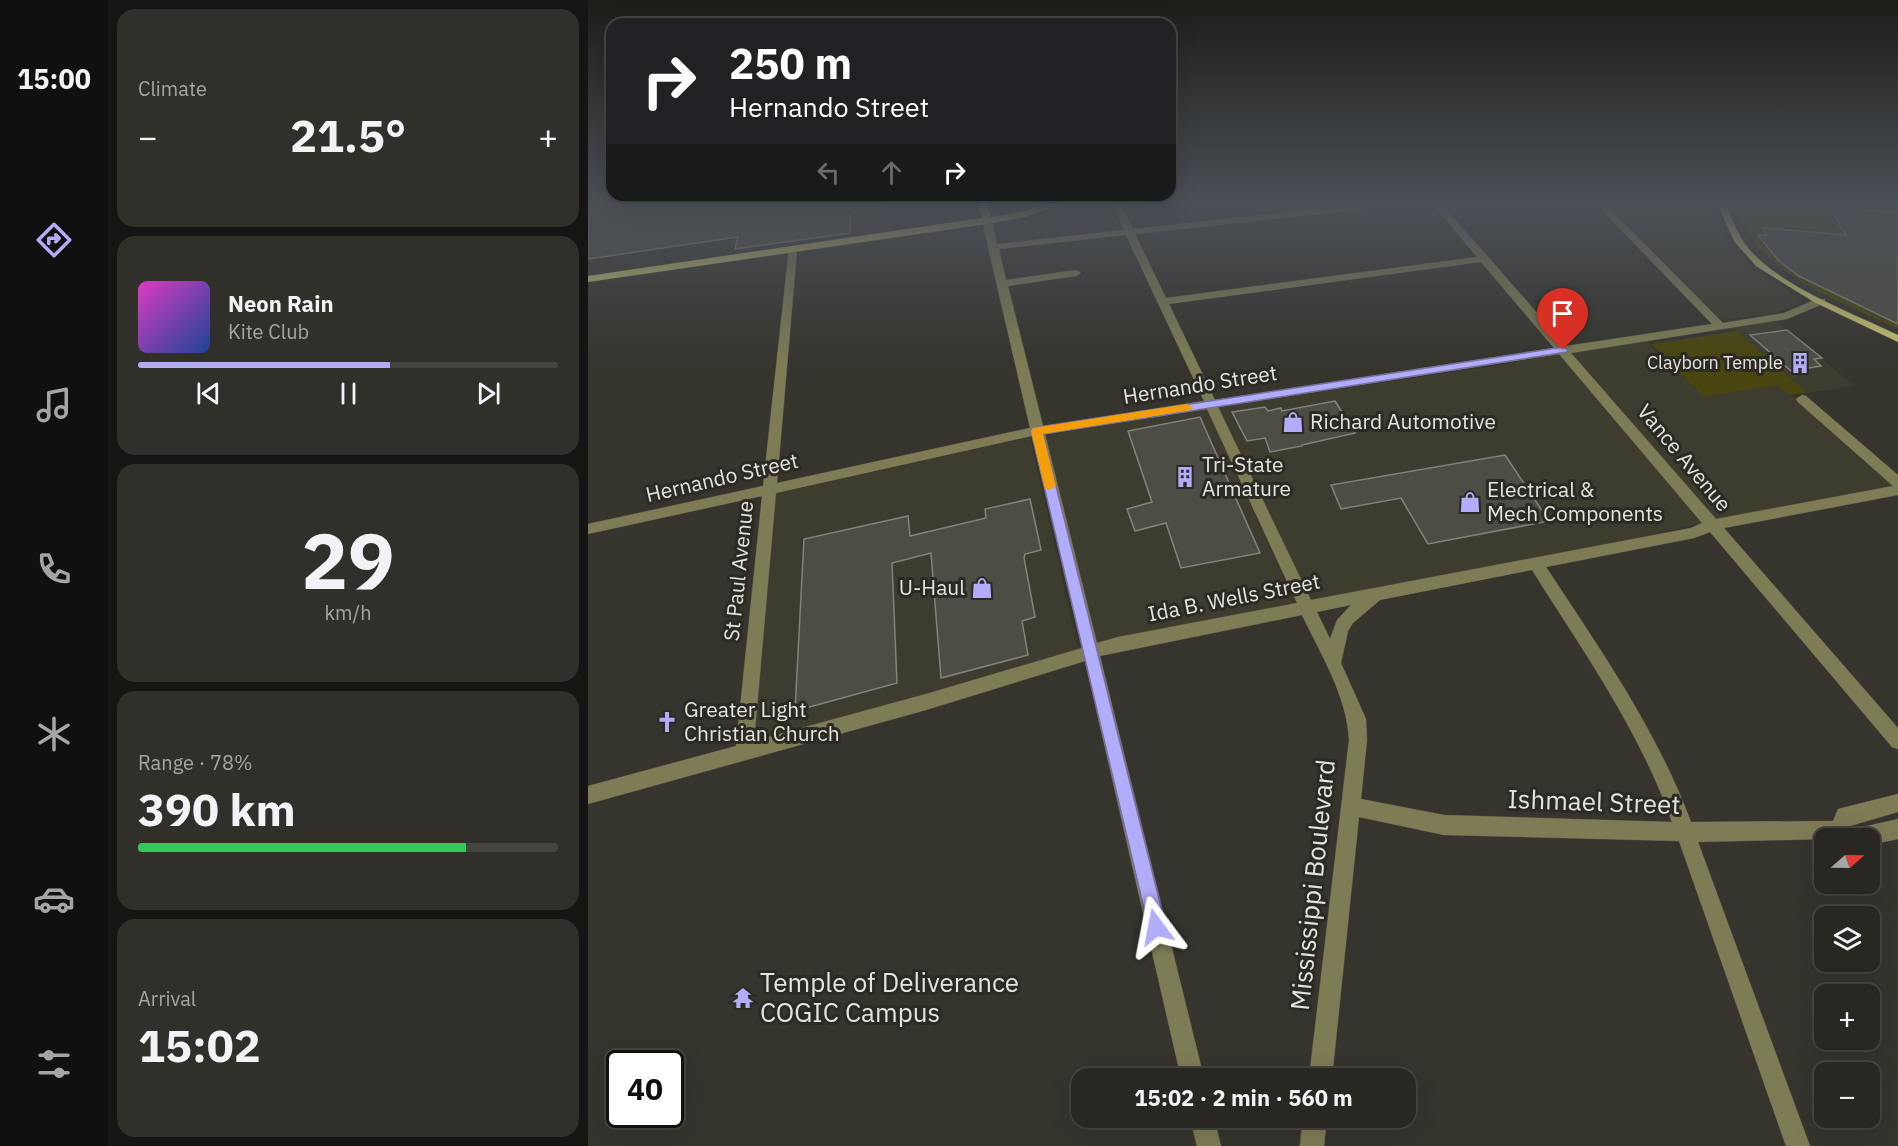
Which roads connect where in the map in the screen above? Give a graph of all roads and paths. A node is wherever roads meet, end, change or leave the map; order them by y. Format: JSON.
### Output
{"nodes":[{"id":1,"x":746,"y":256,"type":"edge"},
{"id":2,"x":791,"y":256,"type":"edge"},
{"id":3,"x":995,"y":256,"type":"edge"},
{"id":4,"x":1142,"y":256,"type":"edge"},
{"id":5,"x":1480,"y":256,"type":"edge"},
{"id":6,"x":1652,"y":256,"type":"edge"},
{"id":7,"x":1750,"y":256,"type":"edge"},
{"id":8,"x":1482,"y":259,"type":"junction"},
{"id":9,"x":1076,"y":273,"type":"dead end"},
{"id":10,"x":588,"y":279,"type":"edge"},
{"id":11,"x":1002,"y":284,"type":"junction"},
{"id":12,"x":1821,"y":301,"type":"junction"},
{"id":13,"x":1163,"y":302,"type":"junction"},
{"id":14,"x":1720,"y":326,"type":"junction"},
{"id":15,"x":1898,"y":339,"type":"edge"},
{"id":16,"x":1563,"y":350,"type":"junction"},
{"id":17,"x":1802,"y":399,"type":"dead end"},
{"id":18,"x":1211,"y":404,"type":"junction"},
{"id":19,"x":1037,"y":431,"type":"junction"},
{"id":20,"x":1898,"y":483,"type":"edge"},
{"id":21,"x":769,"y":489,"type":"junction"},
{"id":22,"x":1898,"y":490,"type":"edge"},
{"id":23,"x":1712,"y":525,"type":"junction"},
{"id":24,"x":588,"y":529,"type":"edge"},
{"id":25,"x":1536,"y":564,"type":"junction"},
{"id":26,"x":1383,"y":593,"type":"junction"},
{"id":27,"x":1307,"y":607,"type":"junction"},
{"id":28,"x":1090,"y":653,"type":"junction"},
{"id":29,"x":1333,"y":663,"type":"junction"},
{"id":30,"x":1898,"y":741,"type":"edge"},
{"id":31,"x":744,"y":753,"type":"junction"},
{"id":32,"x":588,"y":795,"type":"edge"},
{"id":33,"x":1898,"y":803,"type":"edge"},
{"id":34,"x":1350,"y":806,"type":"junction"},
{"id":35,"x":1839,"y":828,"type":"edge"},
{"id":36,"x":1898,"y":829,"type":"edge"},
{"id":37,"x":1814,"y":831,"type":"edge"},
{"id":38,"x":1686,"y":832,"type":"junction"},
{"id":39,"x":1880,"y":833,"type":"edge"},
{"id":40,"x":1191,"y":1068,"type":"edge"},
{"id":41,"x":1321,"y":1068,"type":"edge"},
{"id":42,"x":1204,"y":1128,"type":"edge"},
{"id":43,"x":1314,"y":1128,"type":"edge"},
{"id":44,"x":1209,"y":1146,"type":"edge"},
{"id":45,"x":1312,"y":1146,"type":"edge"},
{"id":46,"x":1798,"y":1146,"type":"edge"}],
"edges":[{"from":1,"to":10,"type":"main road"},
{"from":2,"to":21,"type":"street","name":"St Paul Avenue"},
{"from":3,"to":11,"type":"street"},
{"from":4,"to":13,"type":"street","name":"Mississippi Boulevard"},
{"from":5,"to":8,"type":"street","name":"Vance Avenue"},
{"from":6,"to":14,"type":"street"},
{"from":7,"to":12,"type":"main road"},
{"from":8,"to":13,"type":"street"},
{"from":8,"to":16,"type":"street","name":"Vance Avenue"},
{"from":9,"to":11,"type":"street"},
{"from":11,"to":19,"type":"street"},
{"from":12,"to":14,"type":"street","name":"Hernando Street"},
{"from":12,"to":15,"type":"main road"},
{"from":13,"to":18,"type":"street","name":"Mississippi Boulevard"},
{"from":14,"to":16,"type":"street","name":"Hernando Street"},
{"from":16,"to":18,"type":"street","name":"Hernando Street"},
{"from":16,"to":23,"type":"street","name":"Vance Avenue"},
{"from":17,"to":20,"type":"street"},
{"from":18,"to":19,"type":"street","name":"Hernando Street"},
{"from":18,"to":27,"type":"street","name":"Mississippi Boulevard"},
{"from":19,"to":21,"type":"street","name":"Hernando Street"},
{"from":19,"to":28,"type":"street"},
{"from":21,"to":24,"type":"street","name":"Hernando Street"},
{"from":21,"to":31,"type":"street","name":"St Paul Avenue"},
{"from":22,"to":23,"type":"street","name":"Ida B. Wells Street"},
{"from":23,"to":25,"type":"street","name":"Ida B. Wells Street"},
{"from":23,"to":30,"type":"street","name":"Vance Avenue"},
{"from":25,"to":26,"type":"street","name":"Ida B. Wells Street"},
{"from":25,"to":38,"type":"street"},
{"from":26,"to":27,"type":"street","name":"Ida B. Wells Street"},
{"from":26,"to":29,"type":"street"},
{"from":27,"to":28,"type":"street","name":"Ida B. Wells Street"},
{"from":27,"to":29,"type":"street","name":"Mississippi Boulevard"},
{"from":28,"to":31,"type":"street","name":"Ida B. Wells Street"},
{"from":28,"to":40,"type":"street"},
{"from":29,"to":34,"type":"street","name":"Mississippi Boulevard"},
{"from":31,"to":32,"type":"street","name":"Ida B. Wells Street"},
{"from":33,"to":35,"type":"street"},
{"from":34,"to":38,"type":"street","name":"Ishmael Street"},
{"from":34,"to":41,"type":"street","name":"Mississippi Boulevard"},
{"from":36,"to":39,"type":"street","name":"Ishmael Street"},
{"from":37,"to":38,"type":"street","name":"Ishmael Street"},
{"from":38,"to":46,"type":"street"},
{"from":42,"to":44,"type":"street"},
{"from":43,"to":45,"type":"street"}]}
